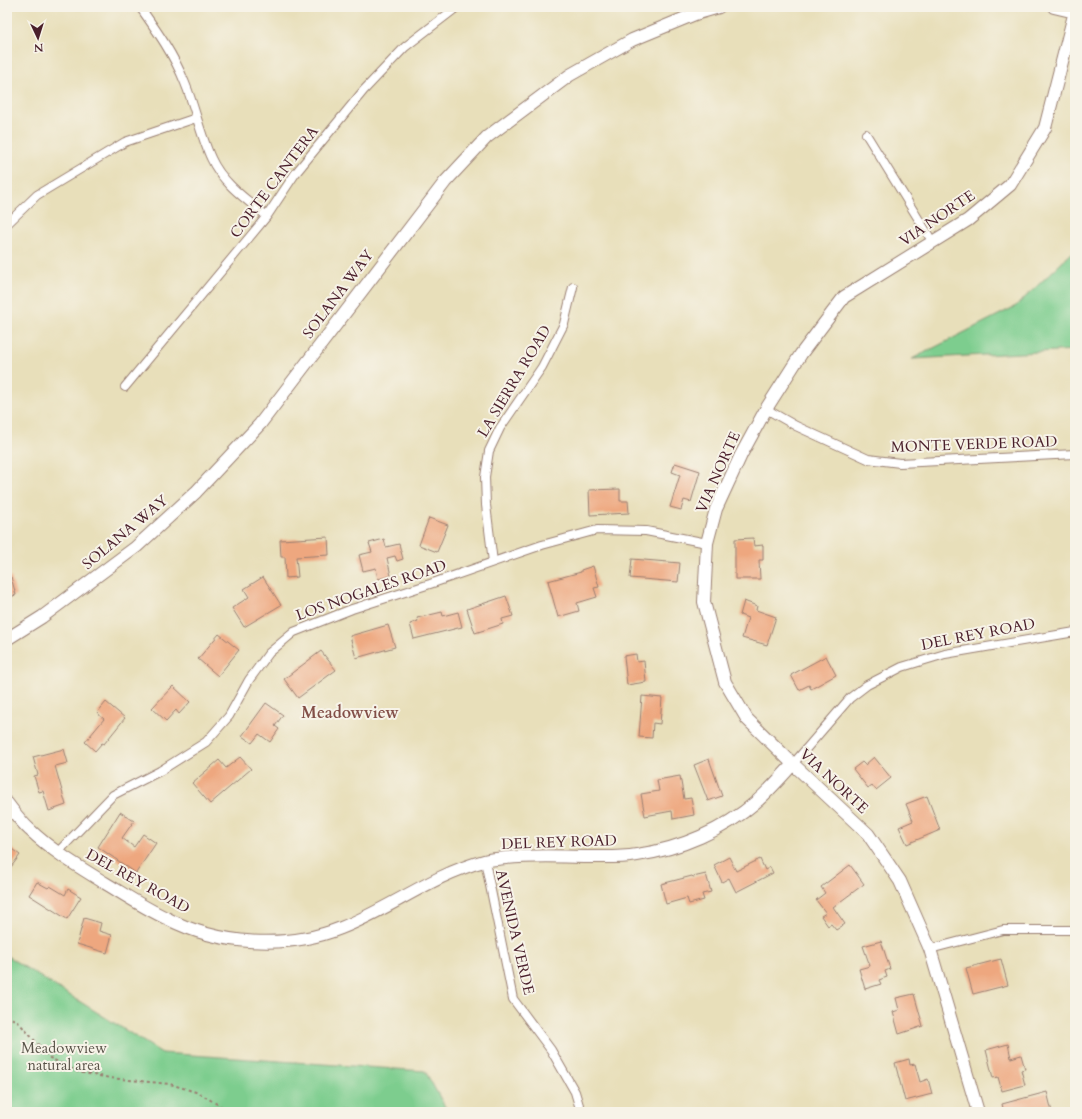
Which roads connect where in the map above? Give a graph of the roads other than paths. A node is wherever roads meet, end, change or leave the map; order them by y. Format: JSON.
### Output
{"nodes":[{"id":1,"x":140,"y":7,"type":"edge"},
{"id":2,"x":457,"y":7,"type":"edge"},
{"id":3,"x":720,"y":7,"type":"edge"},
{"id":4,"x":1054,"y":7,"type":"edge"},
{"id":5,"x":1075,"y":12,"type":"edge"},
{"id":6,"x":196,"y":118,"type":"junction"},
{"id":7,"x":866,"y":134,"type":"dead end"},
{"id":8,"x":268,"y":216,"type":"junction"},
{"id":9,"x":7,"y":224,"type":"edge"},
{"id":10,"x":932,"y":241,"type":"junction"},
{"id":11,"x":573,"y":287,"type":"dead end"},
{"id":12,"x":125,"y":387,"type":"dead end"},
{"id":13,"x":766,"y":409,"type":"junction"},
{"id":14,"x":1075,"y":454,"type":"edge"},
{"id":15,"x":707,"y":543,"type":"junction"},
{"id":16,"x":493,"y":562,"type":"junction"},
{"id":17,"x":1075,"y":632,"type":"edge"},
{"id":18,"x":7,"y":639,"type":"edge"},
{"id":19,"x":793,"y":764,"type":"junction"},
{"id":20,"x":7,"y":803,"type":"edge"},
{"id":21,"x":57,"y":853,"type":"junction"},
{"id":22,"x":485,"y":861,"type":"junction"},
{"id":23,"x":1075,"y":930,"type":"edge"},
{"id":24,"x":930,"y":949,"type":"junction"},
{"id":25,"x":581,"y":1112,"type":"edge"},
{"id":26,"x":978,"y":1112,"type":"edge"}],
"edges":[{"from":1,"to":6,"type":"street"},
{"from":2,"to":8,"type":"street","name":"CORTE CANTERA"},
{"from":3,"to":18,"type":"street","name":"SOLANA WAY"},
{"from":4,"to":5,"type":"street"},
{"from":5,"to":10,"type":"street","name":"VIA NORTE"},
{"from":6,"to":8,"type":"street"},
{"from":6,"to":9,"type":"street"},
{"from":7,"to":10,"type":"street"},
{"from":8,"to":12,"type":"street","name":"CORTE CANTERA"},
{"from":10,"to":13,"type":"street","name":"VIA NORTE"},
{"from":11,"to":16,"type":"street","name":"LA SIERRA ROAD"},
{"from":13,"to":14,"type":"street","name":"MONTE VERDE ROAD"},
{"from":13,"to":15,"type":"street","name":"VIA NORTE"},
{"from":15,"to":16,"type":"street","name":"LOS NOGALES ROAD"},
{"from":15,"to":19,"type":"street","name":"VIA NORTE"},
{"from":16,"to":21,"type":"street","name":"LOS NOGALES ROAD"},
{"from":17,"to":19,"type":"street","name":"DEL REY ROAD"},
{"from":19,"to":22,"type":"street","name":"DEL REY ROAD"},
{"from":19,"to":24,"type":"street","name":"VIA NORTE"},
{"from":20,"to":21,"type":"street","name":"DEL REY ROAD"},
{"from":21,"to":22,"type":"street","name":"DEL REY ROAD"},
{"from":22,"to":25,"type":"street","name":"AVENIDA VERDE"},
{"from":23,"to":24,"type":"street"},
{"from":24,"to":26,"type":"street","name":"VIA NORTE"}]}
